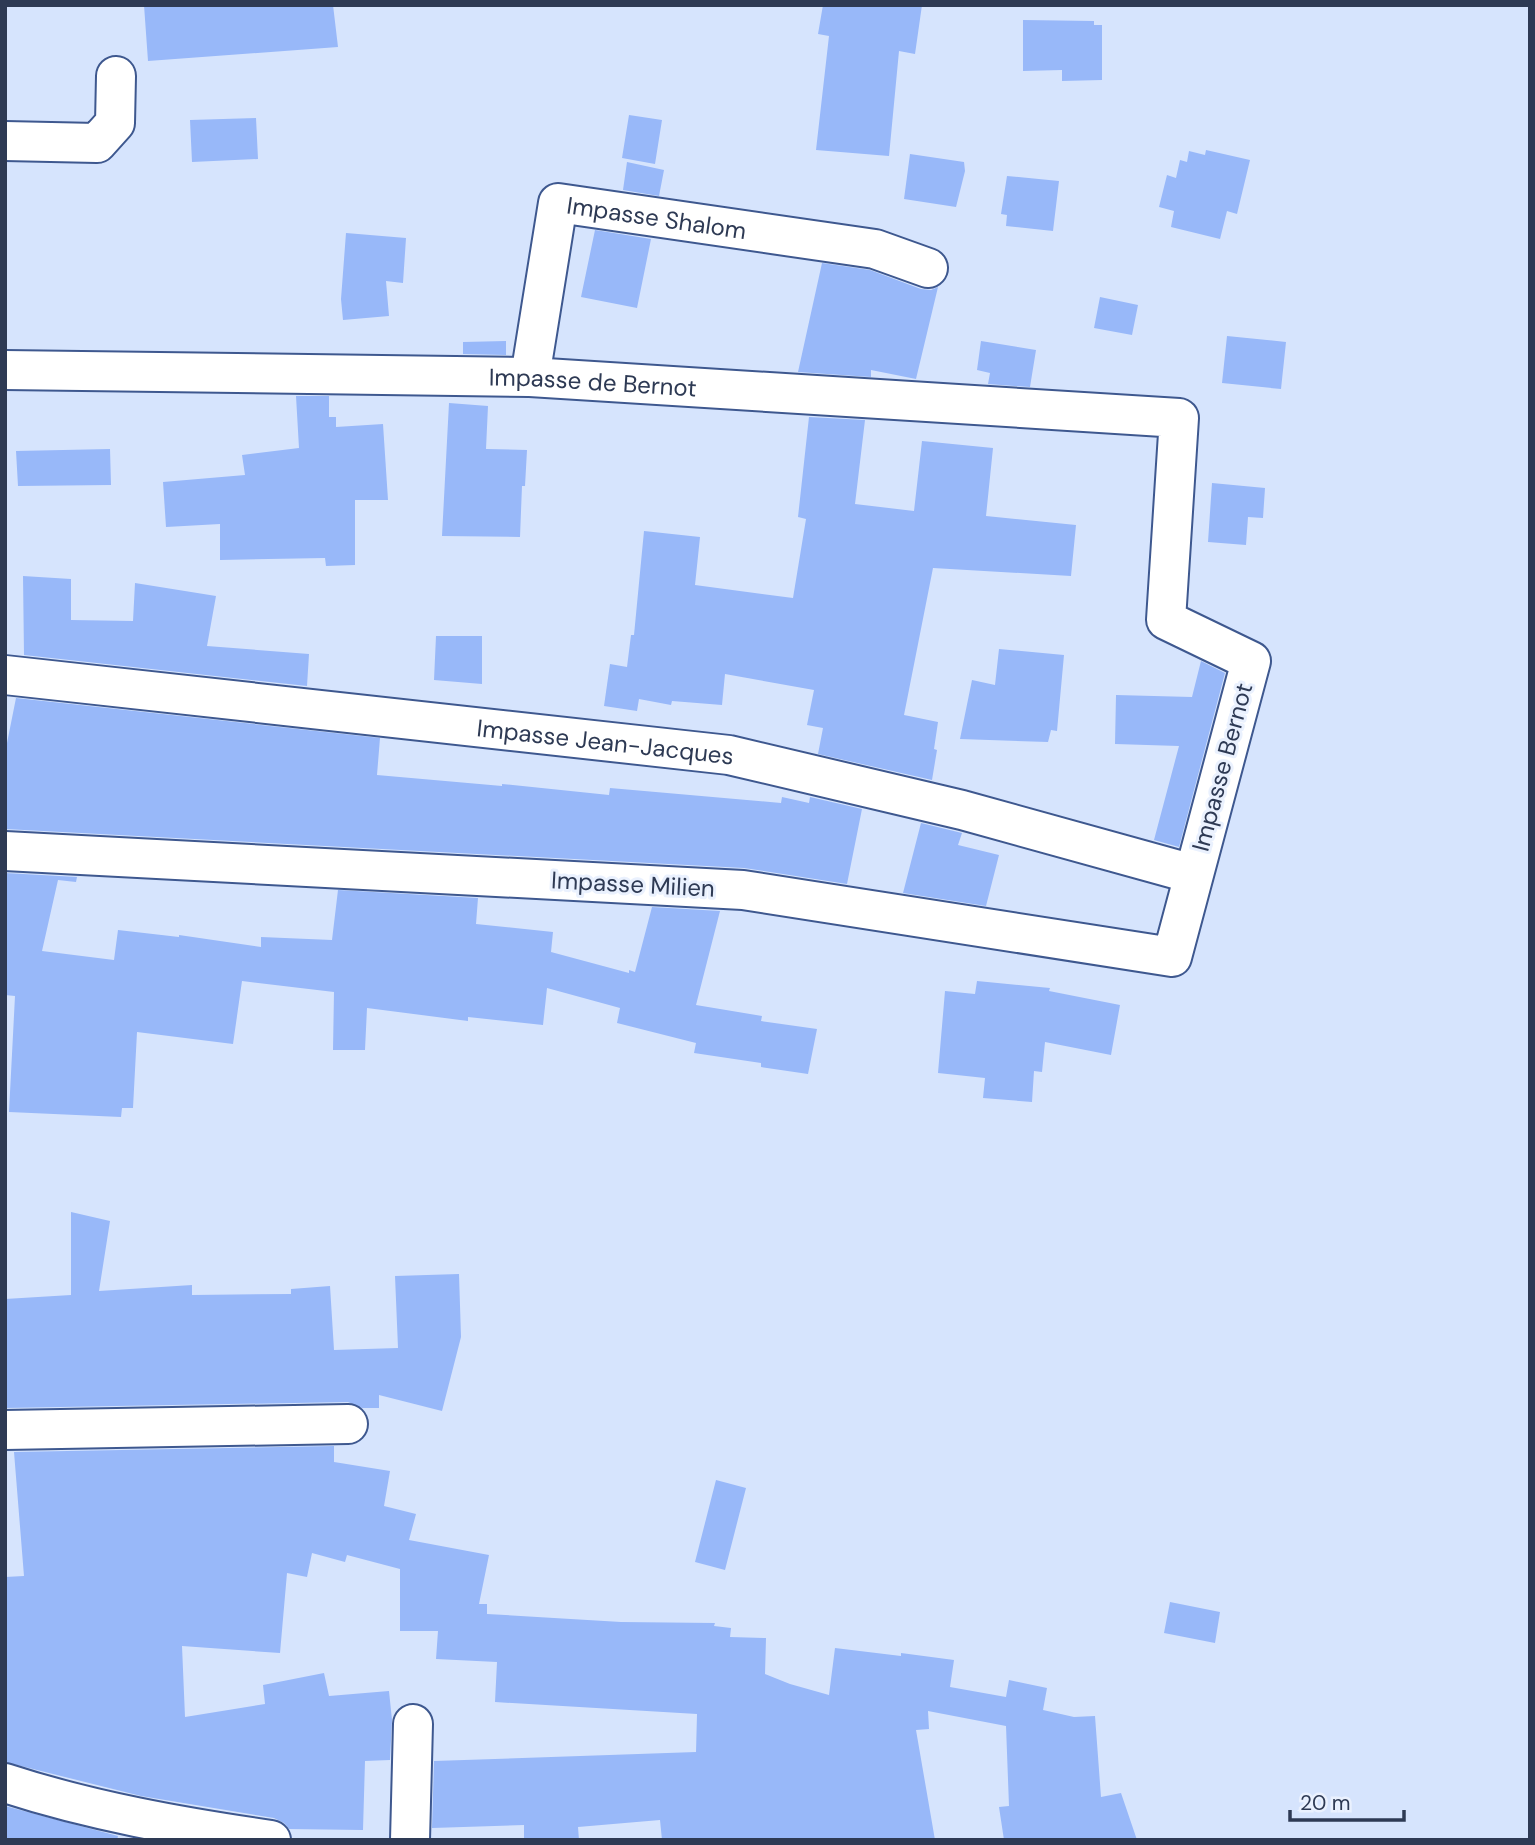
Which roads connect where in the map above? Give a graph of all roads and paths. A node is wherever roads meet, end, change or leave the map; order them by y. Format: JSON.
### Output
{"nodes":[{"id":1,"x":117,"y":76,"type":"dead end"},
{"id":2,"x":5,"y":141,"type":"edge"},
{"id":3,"x":928,"y":268,"type":"dead end"},
{"id":4,"x":5,"y":370,"type":"edge"},
{"id":5,"x":530,"y":377,"type":"junction"},
{"id":6,"x":1179,"y":418,"type":"joint"},
{"id":7,"x":5,"y":675,"type":"edge"},
{"id":8,"x":5,"y":851,"type":"edge"},
{"id":9,"x":1194,"y":874,"type":"junction"},
{"id":10,"x":348,"y":1424,"type":"dead end"},
{"id":11,"x":5,"y":1430,"type":"edge"},
{"id":12,"x":413,"y":1724,"type":"dead end"},
{"id":13,"x":5,"y":1783,"type":"edge"},
{"id":14,"x":271,"y":1840,"type":"edge"},
{"id":15,"x":410,"y":1840,"type":"edge"}],
"edges":[{"from":1,"to":2,"type":"street"},
{"from":3,"to":5,"type":"street","name":"Impasse Shalom"},
{"from":4,"to":5,"type":"street","name":"Impasse de Bernot"},
{"from":5,"to":6,"type":"street","name":"Impasse de Bernot"},
{"from":6,"to":9,"type":"street","name":"Impasse Bernot"},
{"from":7,"to":9,"type":"street","name":"Impasse Jean-Jacques"},
{"from":8,"to":9,"type":"street","name":"Impasse Milien"},
{"from":10,"to":11,"type":"street"},
{"from":12,"to":15,"type":"street"},
{"from":13,"to":14,"type":"street"}]}
